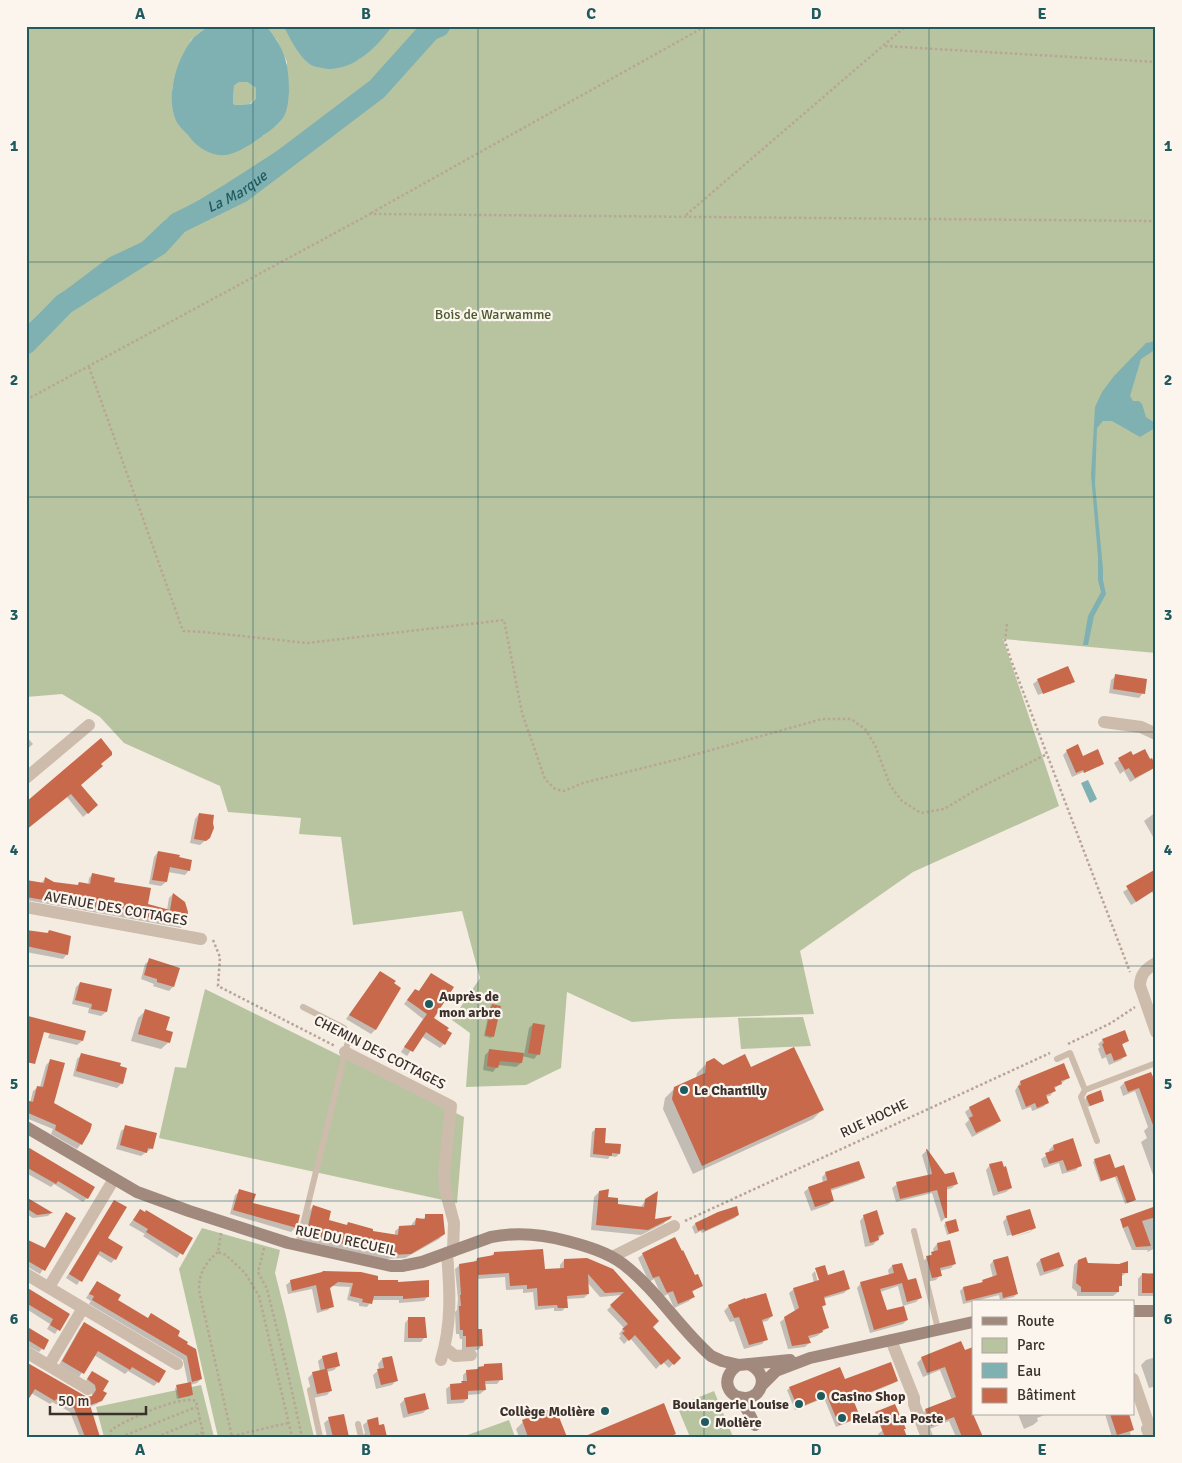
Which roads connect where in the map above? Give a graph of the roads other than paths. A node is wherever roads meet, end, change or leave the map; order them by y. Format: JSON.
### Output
{"nodes":[{"id":1,"x":1104,"y":722,"type":"dead end"},
{"id":2,"x":89,"y":725,"type":"dead end"},
{"id":3,"x":1156,"y":734,"type":"edge"},
{"id":4,"x":26,"y":778,"type":"edge"},
{"id":5,"x":26,"y":906,"type":"edge"},
{"id":6,"x":201,"y":938,"type":"road end"},
{"id":7,"x":1156,"y":963,"type":"edge"},
{"id":8,"x":303,"y":1007,"type":"dead end"},
{"id":9,"x":1156,"y":1032,"type":"edge"},
{"id":10,"x":346,"y":1052,"type":"junction"},
{"id":11,"x":1057,"y":1059,"type":"dead end"},
{"id":12,"x":1156,"y":1063,"type":"edge"},
{"id":13,"x":1085,"y":1090,"type":"junction"},
{"id":14,"x":26,"y":1127,"type":"edge"},
{"id":15,"x":1096,"y":1141,"type":"dead end"},
{"id":16,"x":114,"y":1179,"type":"junction"},
{"id":17,"x":674,"y":1226,"type":"road end"},
{"id":18,"x":914,"y":1231,"type":"dead end"},
{"id":19,"x":298,"y":1246,"type":"junction"},
{"id":20,"x":450,"y":1252,"type":"junction"},
{"id":21,"x":612,"y":1257,"type":"junction"},
{"id":22,"x":26,"y":1274,"type":"edge"},
{"id":23,"x":49,"y":1287,"type":"junction"},
{"id":24,"x":83,"y":1308,"type":"junction"},
{"id":25,"x":1156,"y":1310,"type":"edge"},
{"id":26,"x":1134,"y":1311,"type":"edge"},
{"id":27,"x":972,"y":1322,"type":"edge"},
{"id":28,"x":938,"y":1329,"type":"junction"},
{"id":29,"x":891,"y":1340,"type":"junction"},
{"id":30,"x":700,"y":1345,"type":"junction"},
{"id":31,"x":26,"y":1352,"type":"edge"},
{"id":32,"x":471,"y":1355,"type":"dead end"},
{"id":33,"x":810,"y":1358,"type":"junction"},
{"id":34,"x":177,"y":1364,"type":"dead end"},
{"id":35,"x":744,"y":1364,"type":"junction"},
{"id":36,"x":49,"y":1365,"type":"junction"},
{"id":37,"x":728,"y":1382,"type":"junction"},
{"id":38,"x":1134,"y":1382,"type":"edge"},
{"id":39,"x":88,"y":1389,"type":"dead end"},
{"id":40,"x":760,"y":1389,"type":"junction"},
{"id":41,"x":310,"y":1390,"type":"dead end"},
{"id":42,"x":736,"y":1396,"type":"junction"},
{"id":43,"x":358,"y":1424,"type":"dead end"},
{"id":44,"x":757,"y":1431,"type":"edge"},
{"id":45,"x":320,"y":1437,"type":"edge"},
{"id":46,"x":361,"y":1437,"type":"edge"},
{"id":47,"x":927,"y":1437,"type":"edge"},
{"id":48,"x":1150,"y":1437,"type":"edge"}],
"edges":[{"from":1,"to":3,"type":"street"},
{"from":2,"to":4,"type":"street"},
{"from":5,"to":6,"type":"street","name":"AVENUE DES COTTAGES"},
{"from":7,"to":9,"type":"street"},
{"from":8,"to":10,"type":"lane"},
{"from":10,"to":19,"type":"lane"},
{"from":10,"to":20,"type":"street","name":"CHEMIN DES COTTAGES"},
{"from":11,"to":13,"type":"lane"},
{"from":12,"to":13,"type":"lane"},
{"from":13,"to":15,"type":"lane"},
{"from":14,"to":16,"type":"street","name":"RUE DU RECUEIL"},
{"from":16,"to":19,"type":"street","name":"RUE DU RECUEIL"},
{"from":16,"to":23,"type":"street"},
{"from":17,"to":21,"type":"street"},
{"from":18,"to":28,"type":"lane"},
{"from":19,"to":20,"type":"street","name":"RUE DU RECUEIL"},
{"from":20,"to":21,"type":"street","name":"RUE DU RECUEIL"},
{"from":20,"to":32,"type":"street"},
{"from":21,"to":30,"type":"street","name":"RUE DU RECUEIL"},
{"from":22,"to":23,"type":"street"},
{"from":23,"to":24,"type":"street"},
{"from":24,"to":34,"type":"street"},
{"from":24,"to":36,"type":"street"},
{"from":25,"to":26,"type":"street"},
{"from":27,"to":28,"type":"street","name":"RUE DU RECUEIL"},
{"from":28,"to":29,"type":"street","name":"RUE DU RECUEIL"},
{"from":29,"to":33,"type":"street","name":"RUE DU RECUEIL"},
{"from":29,"to":47,"type":"street"},
{"from":30,"to":35,"type":"street","name":"RUE DU RECUEIL"},
{"from":30,"to":37,"type":"street","name":"RUE DU RECUEIL"},
{"from":31,"to":36,"type":"street"},
{"from":33,"to":35,"type":"street","name":"RUE DU RECUEIL"},
{"from":33,"to":40,"type":"street","name":"RUE DU RECUEIL"},
{"from":35,"to":37,"type":"street"},
{"from":35,"to":40,"type":"street"},
{"from":36,"to":39,"type":"street"},
{"from":37,"to":42,"type":"street"},
{"from":38,"to":48,"type":"street"},
{"from":40,"to":42,"type":"street"},
{"from":40,"to":44,"type":"street"},
{"from":41,"to":45,"type":"lane"},
{"from":42,"to":44,"type":"street"},
{"from":43,"to":46,"type":"lane"}]}
